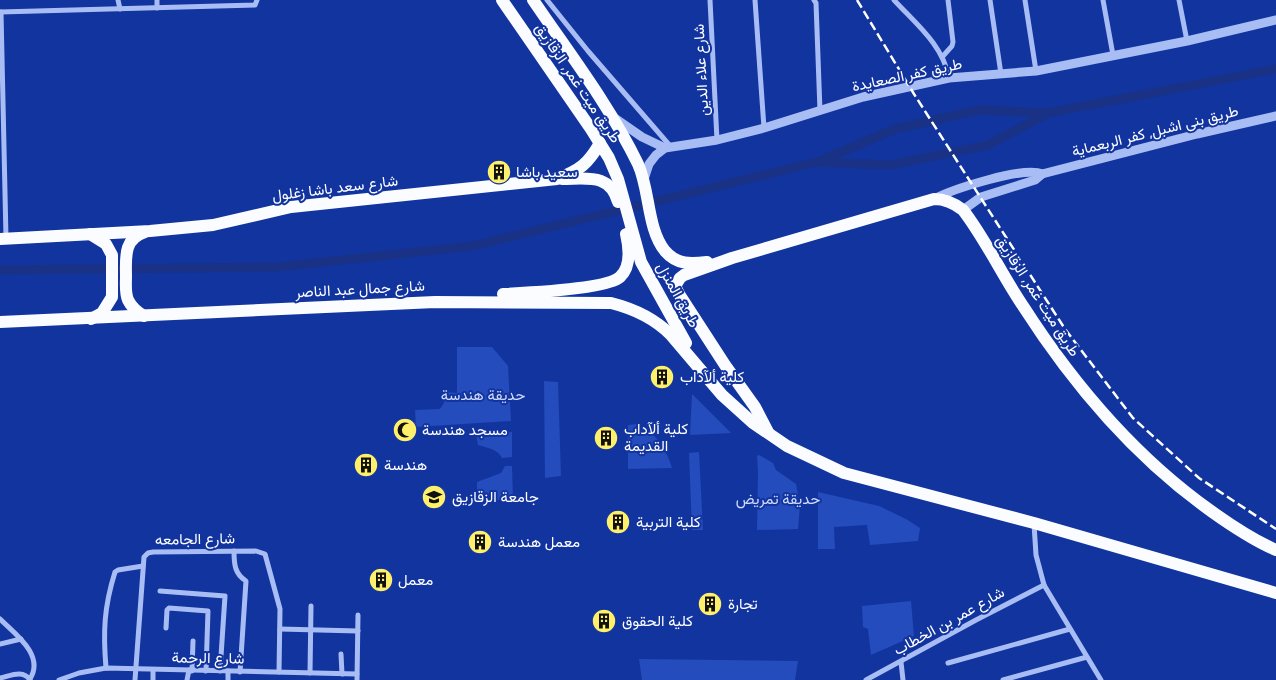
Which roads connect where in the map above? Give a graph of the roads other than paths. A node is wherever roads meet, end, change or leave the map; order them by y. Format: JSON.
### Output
{"nodes":[{"id":1,"x":118,"y":0,"type":"edge"},
{"id":2,"x":156,"y":0,"type":"edge"},
{"id":3,"x":208,"y":0,"type":"edge"},
{"id":4,"x":257,"y":0,"type":"edge"},
{"id":5,"x":502,"y":0,"type":"edge"},
{"id":6,"x":533,"y":0,"type":"edge"},
{"id":7,"x":547,"y":0,"type":"edge"},
{"id":8,"x":710,"y":0,"type":"edge"},
{"id":9,"x":755,"y":0,"type":"edge"},
{"id":10,"x":814,"y":0,"type":"edge"},
{"id":11,"x":894,"y":0,"type":"edge"},
{"id":12,"x":948,"y":0,"type":"edge"},
{"id":13,"x":990,"y":0,"type":"edge"},
{"id":14,"x":1025,"y":0,"type":"edge"},
{"id":15,"x":1103,"y":0,"type":"edge"},
{"id":16,"x":1179,"y":0,"type":"edge"},
{"id":17,"x":231,"y":3,"type":"edge"},
{"id":18,"x":208,"y":7,"type":"junction"},
{"id":19,"x":157,"y":8,"type":"junction"},
{"id":20,"x":120,"y":9,"type":"junction"},
{"id":21,"x":0,"y":12,"type":"edge"},
{"id":22,"x":1276,"y":20,"type":"edge"},
{"id":23,"x":1187,"y":41,"type":"junction"},
{"id":24,"x":1113,"y":55,"type":"junction"},
{"id":25,"x":943,"y":56,"type":"junction"},
{"id":26,"x":1036,"y":70,"type":"junction"},
{"id":27,"x":1001,"y":74,"type":"junction"},
{"id":28,"x":949,"y":78,"type":"junction"},
{"id":29,"x":820,"y":111,"type":"junction"},
{"id":30,"x":611,"y":115,"type":"junction"},
{"id":31,"x":1276,"y":116,"type":"edge"},
{"id":32,"x":2,"y":119,"type":"edge"},
{"id":33,"x":764,"y":128,"type":"junction"},
{"id":34,"x":717,"y":140,"type":"junction"},
{"id":35,"x":600,"y":143,"type":"junction"},
{"id":36,"x":668,"y":148,"type":"junction"},
{"id":37,"x":1042,"y":174,"type":"junction"},
{"id":38,"x":558,"y":179,"type":"junction"},
{"id":39,"x":644,"y":181,"type":"junction"},
{"id":40,"x":617,"y":190,"type":"junction"},
{"id":41,"x":934,"y":199,"type":"junction"},
{"id":42,"x":963,"y":210,"type":"junction"},
{"id":43,"x":150,"y":230,"type":"junction"},
{"id":44,"x":90,"y":234,"type":"junction"},
{"id":45,"x":630,"y":237,"type":"junction"},
{"id":46,"x":3,"y":239,"type":"edge"},
{"id":47,"x":732,"y":258,"type":"junction"},
{"id":48,"x":463,"y":302,"type":"junction"},
{"id":49,"x":144,"y":316,"type":"junction"},
{"id":50,"x":91,"y":319,"type":"junction"},
{"id":51,"x":0,"y":322,"type":"edge"},
{"id":52,"x":698,"y":367,"type":"junction"},
{"id":53,"x":769,"y":435,"type":"junction"},
{"id":54,"x":1034,"y":524,"type":"junction"},
{"id":55,"x":1274,"y":550,"type":"edge"},
{"id":56,"x":234,"y":551,"type":"junction"},
{"id":57,"x":143,"y":566,"type":"junction"},
{"id":58,"x":1044,"y":584,"type":"junction"},
{"id":59,"x":160,"y":591,"type":"dead end"},
{"id":60,"x":1276,"y":593,"type":"edge"},
{"id":61,"x":311,"y":606,"type":"dead end"},
{"id":62,"x":358,"y":615,"type":"dead end"},
{"id":63,"x":0,"y":619,"type":"edge"},
{"id":64,"x":166,"y":628,"type":"dead end"},
{"id":65,"x":280,"y":629,"type":"junction"},
{"id":66,"x":1070,"y":629,"type":"junction"},
{"id":67,"x":311,"y":630,"type":"junction"},
{"id":68,"x":358,"y":631,"type":"junction"},
{"id":69,"x":21,"y":639,"type":"junction"},
{"id":70,"x":193,"y":641,"type":"dead end"},
{"id":71,"x":0,"y":644,"type":"edge"},
{"id":72,"x":341,"y":654,"type":"dead end"},
{"id":73,"x":1087,"y":657,"type":"junction"},
{"id":74,"x":901,"y":662,"type":"junction"},
{"id":75,"x":948,"y":663,"type":"dead end"},
{"id":76,"x":106,"y":668,"type":"junction"},
{"id":77,"x":135,"y":669,"type":"junction"},
{"id":78,"x":153,"y":670,"type":"junction"},
{"id":79,"x":191,"y":671,"type":"junction"},
{"id":80,"x":206,"y":671,"type":"junction"},
{"id":81,"x":220,"y":671,"type":"junction"},
{"id":82,"x":228,"y":671,"type":"junction"},
{"id":83,"x":240,"y":672,"type":"junction"},
{"id":84,"x":268,"y":672,"type":"junction"},
{"id":85,"x":279,"y":672,"type":"junction"},
{"id":86,"x":310,"y":673,"type":"junction"},
{"id":87,"x":330,"y":674,"type":"junction"},
{"id":88,"x":342,"y":674,"type":"junction"},
{"id":89,"x":357,"y":677,"type":"edge"},
{"id":90,"x":0,"y":678,"type":"edge"},
{"id":91,"x":30,"y":680,"type":"edge"},
{"id":92,"x":61,"y":680,"type":"edge"},
{"id":93,"x":135,"y":680,"type":"edge"},
{"id":94,"x":153,"y":680,"type":"edge"},
{"id":95,"x":187,"y":680,"type":"edge"},
{"id":96,"x":228,"y":680,"type":"edge"},
{"id":97,"x":268,"y":680,"type":"edge"},
{"id":98,"x":330,"y":680,"type":"edge"},
{"id":99,"x":866,"y":680,"type":"edge"},
{"id":100,"x":903,"y":680,"type":"edge"},
{"id":101,"x":1003,"y":680,"type":"edge"},
{"id":102,"x":1101,"y":680,"type":"edge"}],
"edges":[{"from":1,"to":20,"type":"street"},
{"from":2,"to":19,"type":"street"},
{"from":3,"to":18,"type":"street"},
{"from":4,"to":17,"type":"street"},
{"from":5,"to":35,"type":"highway","name":"طريق ميت غمر, الزقازيق"},
{"from":6,"to":30,"type":"highway","name":"طريق ميت غمر, الزقازيق"},
{"from":7,"to":36,"type":"street"},
{"from":8,"to":34,"type":"street","name":"شارع علاء الدين"},
{"from":9,"to":33,"type":"street"},
{"from":10,"to":29,"type":"street"},
{"from":11,"to":25,"type":"street"},
{"from":12,"to":25,"type":"street"},
{"from":13,"to":27,"type":"street"},
{"from":14,"to":26,"type":"street"},
{"from":15,"to":24,"type":"street"},
{"from":16,"to":23,"type":"street"},
{"from":17,"to":18,"type":"street"},
{"from":18,"to":19,"type":"street"},
{"from":19,"to":20,"type":"street"},
{"from":20,"to":21,"type":"street"},
{"from":21,"to":32,"type":"street"},
{"from":22,"to":23,"type":"street","name":"طريق كفر الصعايدة"},
{"from":23,"to":24,"type":"street","name":"طريق كفر الصعايدة"},
{"from":24,"to":26,"type":"street","name":"طريق كفر الصعايدة"},
{"from":25,"to":28,"type":"street"},
{"from":26,"to":27,"type":"street","name":"طريق كفر الصعايدة"},
{"from":27,"to":28,"type":"street","name":"طريق كفر الصعايدة"},
{"from":28,"to":29,"type":"street","name":"طريق كفر الصعايدة"},
{"from":29,"to":33,"type":"street","name":"طريق كفر الصعايدة"},
{"from":30,"to":36,"type":"street"},
{"from":30,"to":39,"type":"highway","name":"طريق ميت غمر, الزقازيق"},
{"from":31,"to":37,"type":"street","name":"طريق بنى اشبل, كفر الربعماية"},
{"from":32,"to":46,"type":"street"},
{"from":33,"to":34,"type":"street","name":"طريق كفر الصعايدة"},
{"from":34,"to":36,"type":"street","name":"طريق كفر الصعايدة"},
{"from":35,"to":38,"type":"highway","name":"شارع سعد باشا زغلول"},
{"from":35,"to":40,"type":"highway","name":"طريق ميت غمر, الزقازيق"},
{"from":36,"to":39,"type":"street"},
{"from":37,"to":41,"type":"street"},
{"from":37,"to":42,"type":"street"},
{"from":38,"to":40,"type":"highway"},
{"from":38,"to":43,"type":"highway","name":"شارع سعد باشا زغلول"},
{"from":39,"to":47,"type":"highway","name":"طريق ميت غمر, الزقازيق"},
{"from":40,"to":45,"type":"highway","name":"طريق ميت غمر, الزقازيق"},
{"from":41,"to":42,"type":"highway"},
{"from":41,"to":47,"type":"highway"},
{"from":42,"to":55,"type":"highway","name":"طريق ميت غمر, الزقازيق"},
{"from":43,"to":44,"type":"highway","name":"شارع سعد باشا زغلول"},
{"from":43,"to":49,"type":"highway"},
{"from":44,"to":46,"type":"highway","name":"شارع سعد باشا زغلول"},
{"from":44,"to":50,"type":"highway"},
{"from":45,"to":48,"type":"highway"},
{"from":45,"to":52,"type":"highway","name":"طريق المنزل"},
{"from":47,"to":53,"type":"highway"},
{"from":48,"to":49,"type":"highway","name":"شارع جمال عبد الناصر"},
{"from":48,"to":52,"type":"highway","name":"شارع جمال عبد الناصر"},
{"from":49,"to":50,"type":"highway","name":"شارع جمال عبد الناصر"},
{"from":50,"to":51,"type":"highway","name":"شارع جمال عبد الناصر"},
{"from":52,"to":53,"type":"highway"},
{"from":53,"to":54,"type":"highway"},
{"from":54,"to":58,"type":"street"},
{"from":54,"to":60,"type":"highway"},
{"from":56,"to":57,"type":"street","name":"شارع الجامعه"},
{"from":56,"to":65,"type":"street","name":"شارع الجامعه"},
{"from":56,"to":83,"type":"street"},
{"from":57,"to":76,"type":"street"},
{"from":57,"to":77,"type":"street","name":"شارع الجامعه"},
{"from":58,"to":66,"type":"street"},
{"from":58,"to":74,"type":"street","name":"شارع عمر بن الخطاب"},
{"from":59,"to":81,"type":"street"},
{"from":61,"to":67,"type":"street"},
{"from":62,"to":68,"type":"street"},
{"from":63,"to":69,"type":"street"},
{"from":64,"to":80,"type":"street"},
{"from":65,"to":67,"type":"street"},
{"from":65,"to":85,"type":"street"},
{"from":66,"to":73,"type":"street"},
{"from":66,"to":75,"type":"street"},
{"from":67,"to":68,"type":"street"},
{"from":67,"to":86,"type":"street"},
{"from":68,"to":89,"type":"street"},
{"from":69,"to":71,"type":"street"},
{"from":69,"to":91,"type":"street"},
{"from":70,"to":79,"type":"street"},
{"from":72,"to":88,"type":"street"},
{"from":73,"to":101,"type":"street"},
{"from":73,"to":102,"type":"street"},
{"from":74,"to":99,"type":"street","name":"شارع عمر بن الخطاب"},
{"from":74,"to":100,"type":"street"},
{"from":76,"to":77,"type":"street","name":"شارع الرحمة"},
{"from":76,"to":92,"type":"street","name":"شارع الرحمة"},
{"from":77,"to":78,"type":"street","name":"شارع الرحمة"},
{"from":77,"to":93,"type":"street","name":"شارع الجامعه"},
{"from":78,"to":79,"type":"street","name":"شارع الرحمة"},
{"from":78,"to":94,"type":"street"},
{"from":79,"to":80,"type":"street","name":"شارع الرحمة"},
{"from":79,"to":95,"type":"street"},
{"from":80,"to":81,"type":"street","name":"شارع الرحمة"},
{"from":81,"to":82,"type":"street","name":"شارع الرحمة"},
{"from":82,"to":83,"type":"street","name":"شارع الرحمة"},
{"from":82,"to":96,"type":"street"},
{"from":83,"to":84,"type":"street","name":"شارع الرحمة"},
{"from":84,"to":85,"type":"street","name":"شارع الرحمة"},
{"from":84,"to":97,"type":"street"},
{"from":85,"to":86,"type":"street","name":"شارع الرحمة"},
{"from":86,"to":87,"type":"street","name":"شارع الرحمة"},
{"from":87,"to":88,"type":"street","name":"شارع الرحمة"},
{"from":87,"to":98,"type":"street"},
{"from":88,"to":89,"type":"street","name":"شارع الرحمة"},
{"from":90,"to":91,"type":"street"}]}
